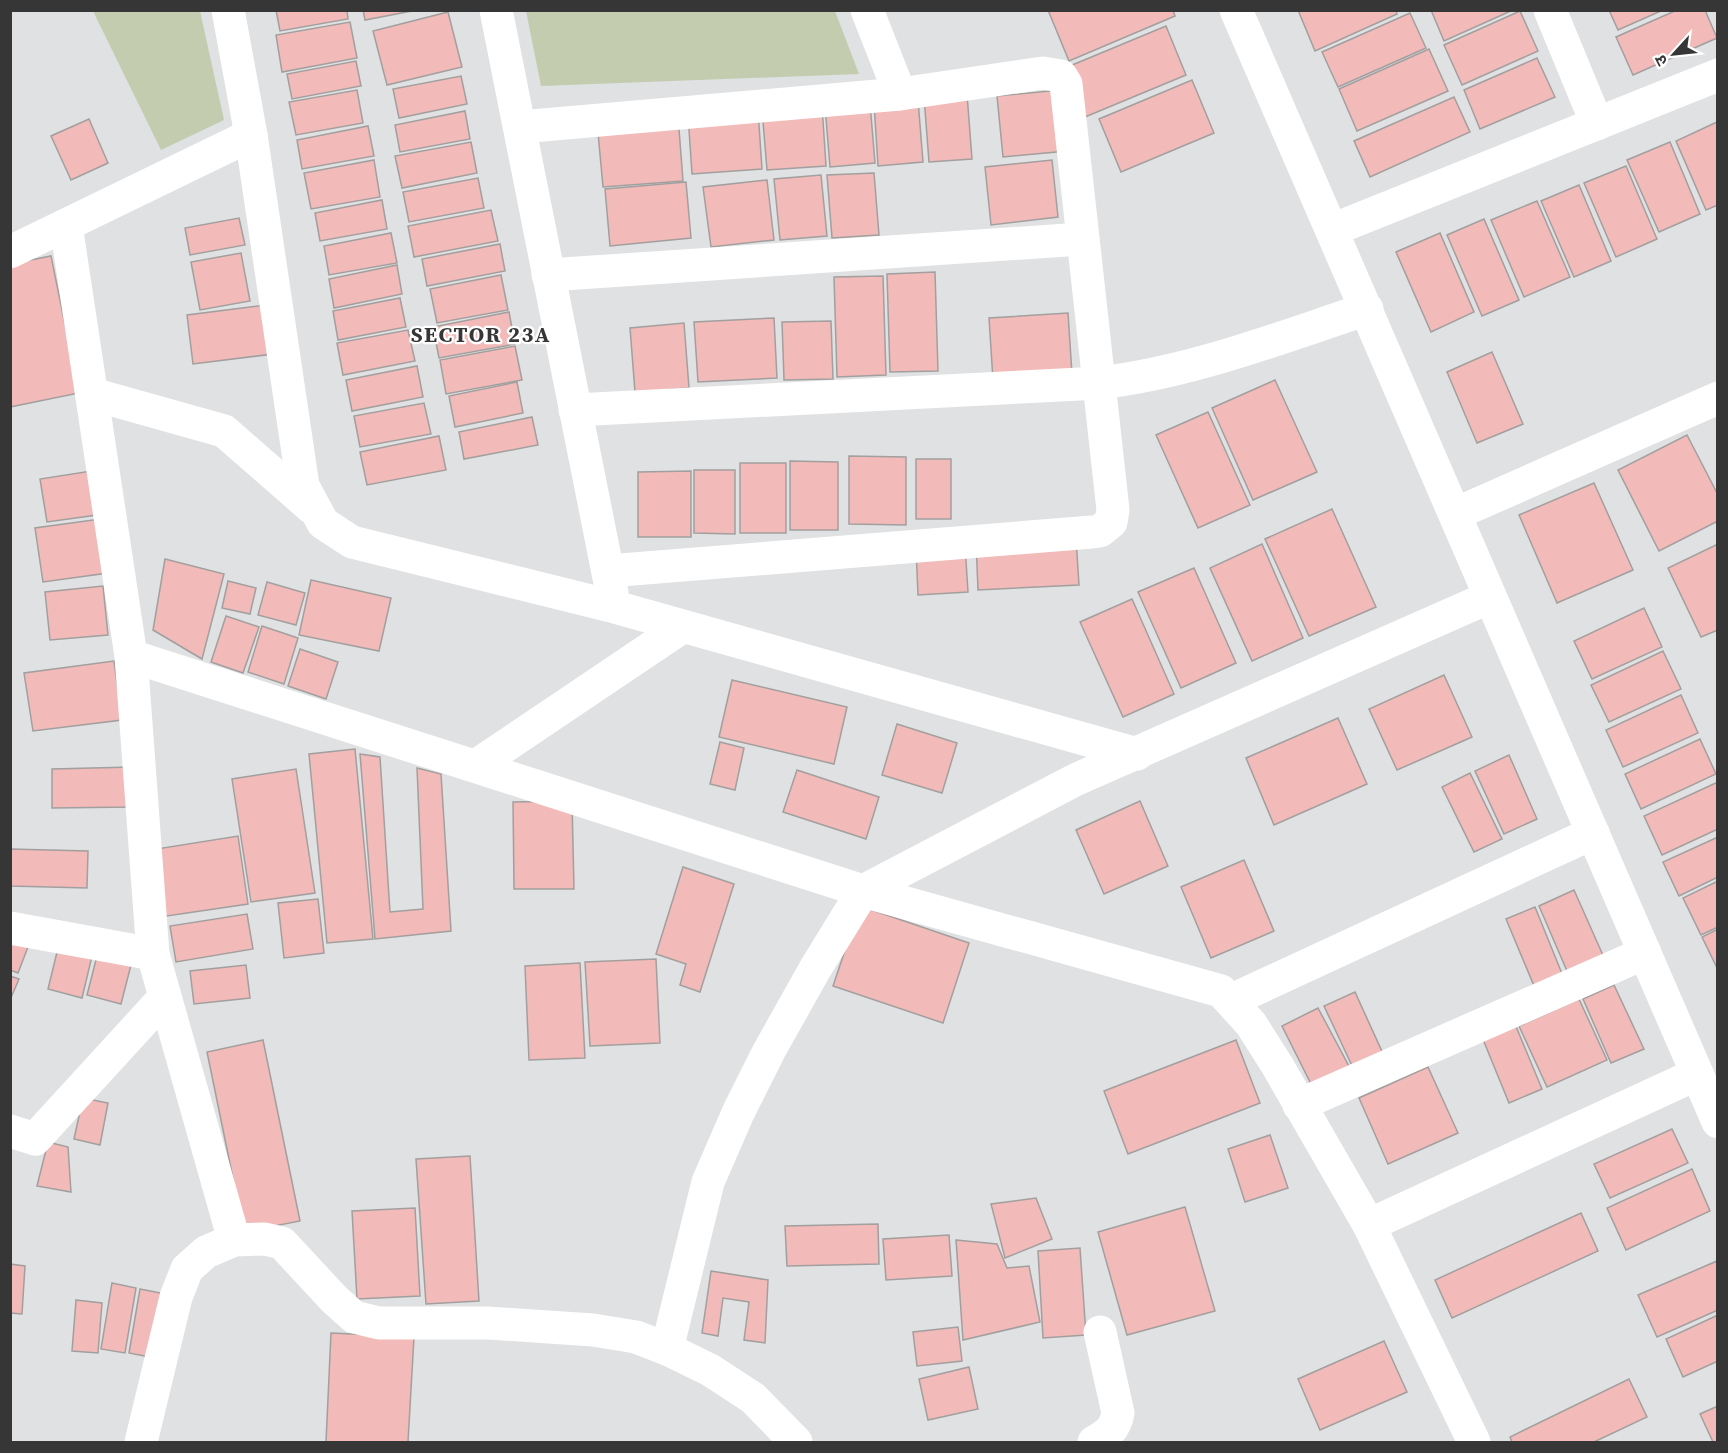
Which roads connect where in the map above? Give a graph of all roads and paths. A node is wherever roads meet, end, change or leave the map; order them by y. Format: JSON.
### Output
{"nodes":[{"id":1,"x":228,"y":10,"type":"edge"},
{"id":2,"x":496,"y":10,"type":"edge"},
{"id":3,"x":867,"y":10,"type":"edge"},
{"id":4,"x":1236,"y":10,"type":"edge"},
{"id":5,"x":1550,"y":10,"type":"edge"},
{"id":6,"x":1718,"y":75,"type":"edge"},
{"id":7,"x":900,"y":94,"type":"junction"},
{"id":8,"x":1597,"y":124,"type":"junction"},
{"id":9,"x":520,"y":127,"type":"junction"},
{"id":10,"x":251,"y":135,"type":"junction"},
{"id":11,"x":66,"y":225,"type":"junction"},
{"id":12,"x":1332,"y":230,"type":"junction"},
{"id":13,"x":1082,"y":240,"type":"junction"},
{"id":14,"x":10,"y":252,"type":"edge"},
{"id":15,"x":548,"y":275,"type":"junction"},
{"id":16,"x":1367,"y":309,"type":"junction"},
{"id":17,"x":1100,"y":383,"type":"junction"},
{"id":18,"x":92,"y":394,"type":"junction"},
{"id":19,"x":1718,"y":398,"type":"edge"},
{"id":20,"x":575,"y":410,"type":"junction"},
{"id":21,"x":318,"y":513,"type":"junction"},
{"id":22,"x":1455,"y":514,"type":"junction"},
{"id":23,"x":608,"y":571,"type":"junction"},
{"id":24,"x":1490,"y":597,"type":"junction"},
{"id":25,"x":615,"y":607,"type":"junction"},
{"id":26,"x":682,"y":627,"type":"junction"},
{"id":27,"x":131,"y":656,"type":"junction"},
{"id":28,"x":1137,"y":754,"type":"junction"},
{"id":29,"x":477,"y":765,"type":"junction"},
{"id":30,"x":1593,"y":833,"type":"junction"},
{"id":31,"x":863,"y":891,"type":"junction"},
{"id":32,"x":10,"y":928,"type":"edge"},
{"id":33,"x":1645,"y":953,"type":"junction"},
{"id":34,"x":153,"y":954,"type":"junction"},
{"id":35,"x":165,"y":997,"type":"junction"},
{"id":36,"x":1232,"y":1000,"type":"junction"},
{"id":37,"x":1697,"y":1074,"type":"junction"},
{"id":38,"x":1299,"y":1105,"type":"junction"},
{"id":39,"x":1718,"y":1122,"type":"edge"},
{"id":40,"x":10,"y":1131,"type":"edge"},
{"id":41,"x":1369,"y":1226,"type":"junction"},
{"id":42,"x":234,"y":1240,"type":"junction"},
{"id":43,"x":1100,"y":1332,"type":"dead end"},
{"id":44,"x":667,"y":1349,"type":"junction"},
{"id":45,"x":141,"y":1443,"type":"edge"},
{"id":46,"x":796,"y":1443,"type":"edge"},
{"id":47,"x":1094,"y":1443,"type":"edge"},
{"id":48,"x":1474,"y":1443,"type":"edge"}],
"edges":[{"from":1,"to":10,"type":"street"},
{"from":2,"to":9,"type":"street"},
{"from":3,"to":7,"type":"street"},
{"from":4,"to":12,"type":"street"},
{"from":5,"to":8,"type":"street"},
{"from":6,"to":8,"type":"street"},
{"from":7,"to":9,"type":"street"},
{"from":7,"to":13,"type":"street"},
{"from":8,"to":12,"type":"street"},
{"from":9,"to":15,"type":"street"},
{"from":10,"to":11,"type":"street"},
{"from":10,"to":21,"type":"street"},
{"from":11,"to":14,"type":"street"},
{"from":11,"to":18,"type":"street"},
{"from":12,"to":16,"type":"street"},
{"from":13,"to":15,"type":"street"},
{"from":13,"to":17,"type":"street"},
{"from":15,"to":20,"type":"street"},
{"from":16,"to":17,"type":"street"},
{"from":16,"to":22,"type":"street"},
{"from":17,"to":20,"type":"street"},
{"from":17,"to":23,"type":"street"},
{"from":18,"to":21,"type":"street"},
{"from":18,"to":27,"type":"street"},
{"from":19,"to":22,"type":"street"},
{"from":20,"to":23,"type":"street"},
{"from":21,"to":25,"type":"street"},
{"from":22,"to":24,"type":"street"},
{"from":23,"to":25,"type":"street"},
{"from":24,"to":28,"type":"street"},
{"from":24,"to":30,"type":"street"},
{"from":25,"to":26,"type":"street"},
{"from":26,"to":28,"type":"street"},
{"from":26,"to":29,"type":"street"},
{"from":27,"to":29,"type":"street"},
{"from":27,"to":34,"type":"street"},
{"from":28,"to":31,"type":"street"},
{"from":29,"to":31,"type":"street"},
{"from":30,"to":33,"type":"street"},
{"from":30,"to":36,"type":"street"},
{"from":31,"to":36,"type":"street"},
{"from":31,"to":44,"type":"street"},
{"from":32,"to":34,"type":"street"},
{"from":33,"to":37,"type":"street"},
{"from":33,"to":38,"type":"street"},
{"from":34,"to":35,"type":"street"},
{"from":35,"to":40,"type":"street"},
{"from":35,"to":42,"type":"street"},
{"from":36,"to":38,"type":"street"},
{"from":37,"to":39,"type":"street"},
{"from":37,"to":41,"type":"street"},
{"from":38,"to":41,"type":"street"},
{"from":41,"to":48,"type":"street"},
{"from":42,"to":44,"type":"street"},
{"from":42,"to":45,"type":"street"},
{"from":43,"to":47,"type":"street"},
{"from":44,"to":46,"type":"street"}]}
